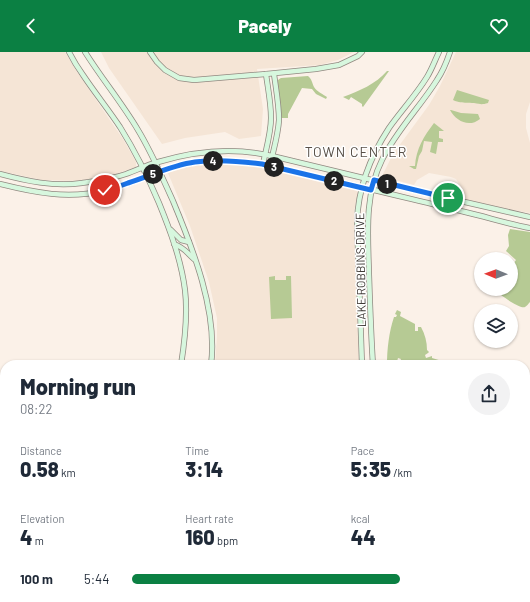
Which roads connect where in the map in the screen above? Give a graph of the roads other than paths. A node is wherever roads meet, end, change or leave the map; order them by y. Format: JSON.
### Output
{"nodes":[{"id":1,"x":68,"y":52,"type":"edge"},
{"id":2,"x":85,"y":52,"type":"edge"},
{"id":3,"x":150,"y":52,"type":"edge"},
{"id":4,"x":362,"y":52,"type":"edge"},
{"id":5,"x":439,"y":52,"type":"edge"},
{"id":6,"x":450,"y":52,"type":"edge"},
{"id":7,"x":266,"y":74,"type":"junction"},
{"id":8,"x":274,"y":74,"type":"junction"},
{"id":9,"x":265,"y":154,"type":"junction"},
{"id":10,"x":272,"y":156,"type":"junction"},
{"id":11,"x":156,"y":162,"type":"junction"},
{"id":12,"x":262,"y":164,"type":"junction"},
{"id":13,"x":270,"y":166,"type":"junction"},
{"id":14,"x":143,"y":168,"type":"junction"},
{"id":15,"x":160,"y":171,"type":"junction"},
{"id":16,"x":0,"y":174,"type":"edge"},
{"id":17,"x":147,"y":176,"type":"junction"},
{"id":18,"x":364,"y":178,"type":"junction"},
{"id":19,"x":374,"y":180,"type":"junction"},
{"id":20,"x":0,"y":184,"type":"edge"},
{"id":21,"x":58,"y":184,"type":"junction"},
{"id":22,"x":362,"y":188,"type":"junction"},
{"id":23,"x":371,"y":190,"type":"junction"},
{"id":24,"x":57,"y":195,"type":"junction"},
{"id":25,"x":458,"y":200,"type":"junction"},
{"id":26,"x":456,"y":210,"type":"junction"},
{"id":27,"x":530,"y":217,"type":"edge"},
{"id":28,"x":169,"y":227,"type":"junction"},
{"id":29,"x":530,"y":228,"type":"edge"},
{"id":30,"x":189,"y":242,"type":"junction"},
{"id":31,"x":174,"y":244,"type":"junction"},
{"id":32,"x":195,"y":260,"type":"junction"},
{"id":33,"x":182,"y":360,"type":"edge"},
{"id":34,"x":210,"y":360,"type":"edge"},
{"id":35,"x":362,"y":360,"type":"edge"},
{"id":36,"x":372,"y":360,"type":"edge"}],
"edges":[{"from":1,"to":14,"type":"street"},
{"from":2,"to":11,"type":"street"},
{"from":3,"to":7,"type":"street"},
{"from":4,"to":8,"type":"street"},
{"from":5,"to":18,"type":"street","name":"LAKE ROBBINS DRIVE"},
{"from":6,"to":19,"type":"street","name":"LAKE ROBBINS DRIVE"},
{"from":7,"to":8,"type":"street"},
{"from":7,"to":9,"type":"street"},
{"from":8,"to":10,"type":"street"},
{"from":9,"to":10,"type":"street"},
{"from":9,"to":11,"type":"street"},
{"from":9,"to":12,"type":"street"},
{"from":10,"to":13,"type":"street"},
{"from":10,"to":18,"type":"street"},
{"from":11,"to":14,"type":"street"},
{"from":11,"to":15,"type":"street"},
{"from":12,"to":13,"type":"street"},
{"from":12,"to":15,"type":"street"},
{"from":13,"to":22,"type":"street"},
{"from":14,"to":17,"type":"street"},
{"from":14,"to":21,"type":"street"},
{"from":15,"to":17,"type":"street"},
{"from":15,"to":30,"type":"street"},
{"from":16,"to":21,"type":"street"},
{"from":17,"to":24,"type":"street"},
{"from":17,"to":28,"type":"street"},
{"from":18,"to":19,"type":"street"},
{"from":18,"to":22,"type":"street","name":"LAKE ROBBINS DRIVE"},
{"from":19,"to":23,"type":"street","name":"LAKE ROBBINS DRIVE"},
{"from":19,"to":25,"type":"street"},
{"from":20,"to":24,"type":"street"},
{"from":21,"to":24,"type":"street"},
{"from":22,"to":23,"type":"street"},
{"from":22,"to":35,"type":"street","name":"LAKE ROBBINS DRIVE"},
{"from":23,"to":26,"type":"street"},
{"from":23,"to":36,"type":"street","name":"LAKE ROBBINS DRIVE"},
{"from":25,"to":26,"type":"street"},
{"from":25,"to":27,"type":"street"},
{"from":26,"to":29,"type":"street"},
{"from":28,"to":30,"type":"street"},
{"from":28,"to":31,"type":"street"},
{"from":30,"to":32,"type":"street"},
{"from":31,"to":32,"type":"street"},
{"from":31,"to":33,"type":"street"},
{"from":32,"to":34,"type":"street"}]}
